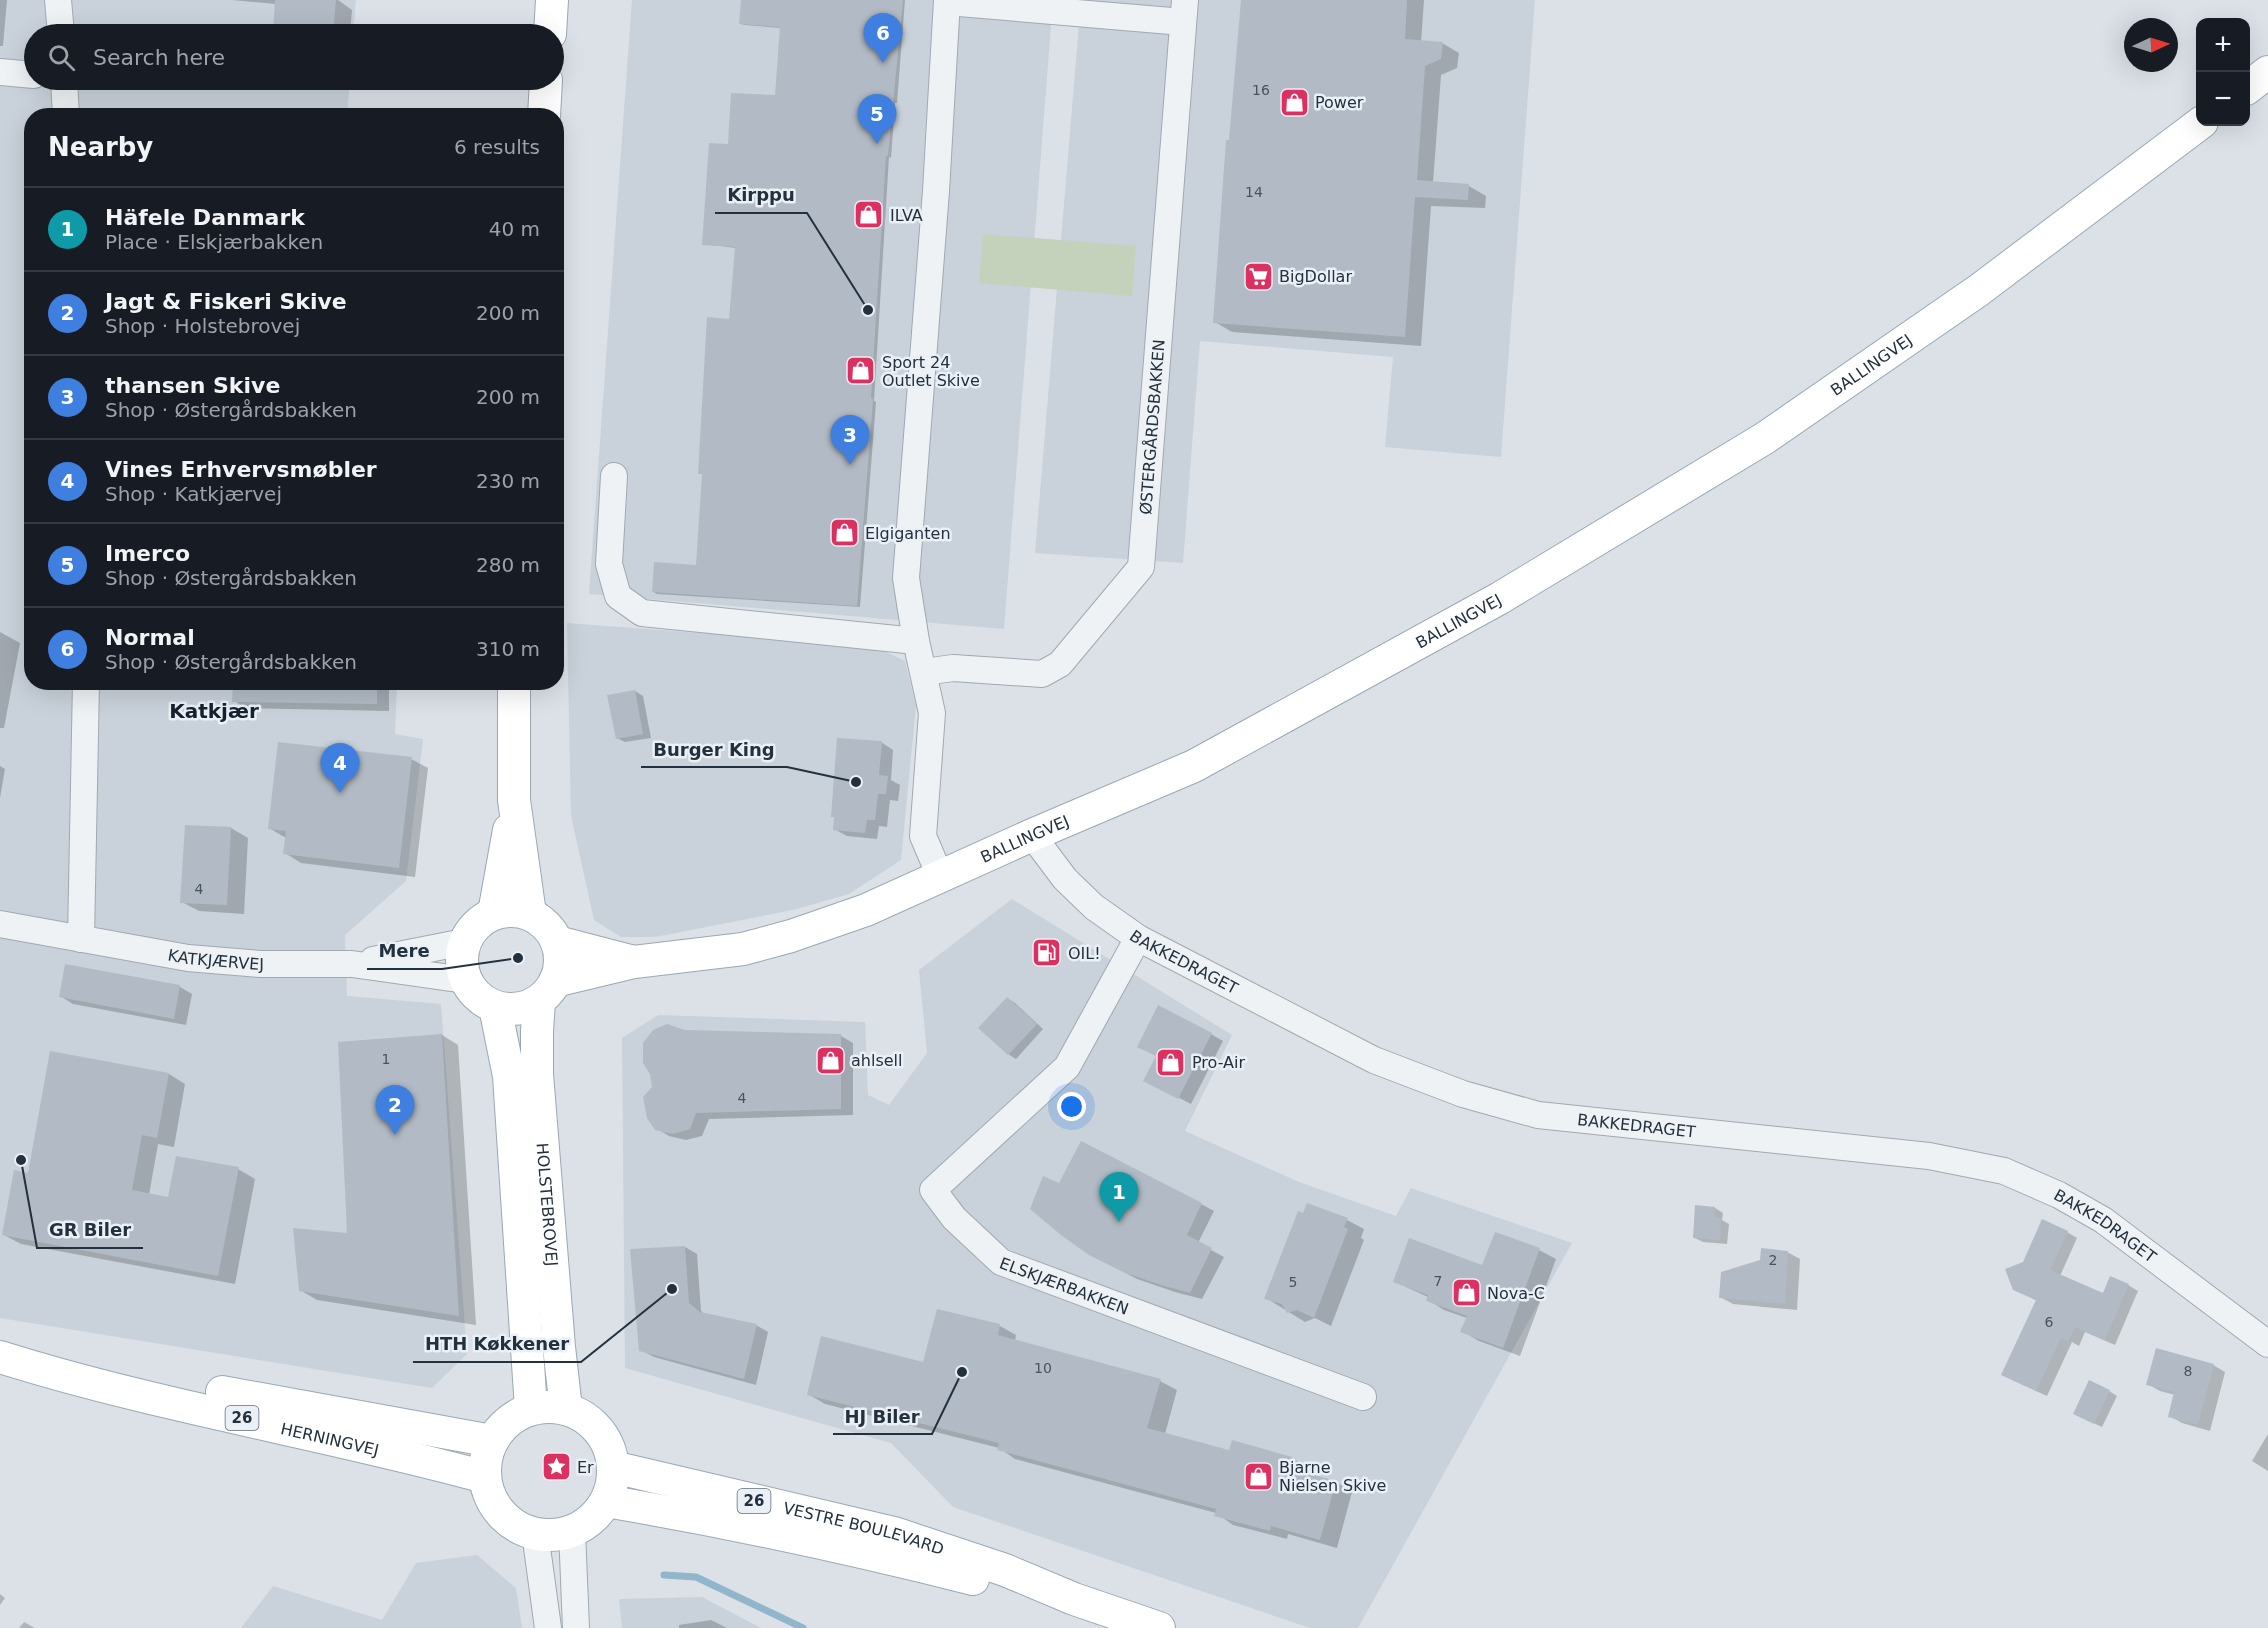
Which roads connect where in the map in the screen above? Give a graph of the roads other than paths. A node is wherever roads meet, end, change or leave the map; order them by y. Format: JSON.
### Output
{"nodes":[{"id":1,"x":58,"y":0,"type":"edge"},
{"id":2,"x":552,"y":0,"type":"edge"},
{"id":3,"x":947,"y":1,"type":"edge"},
{"id":4,"x":1067,"y":6,"type":"edge"},
{"id":5,"x":1184,"y":11,"type":"edge"},
{"id":6,"x":60,"y":24,"type":"edge"},
{"id":7,"x":551,"y":24,"type":"edge"},
{"id":8,"x":0,"y":72,"type":"edge"},
{"id":9,"x":2268,"y":72,"type":"edge"},
{"id":10,"x":24,"y":74,"type":"edge"},
{"id":11,"x":2250,"y":86,"type":"edge"},
{"id":12,"x":65,"y":90,"type":"edge"},
{"id":13,"x":545,"y":90,"type":"edge"},
{"id":14,"x":66,"y":108,"type":"edge"},
{"id":15,"x":544,"y":108,"type":"edge"},
{"id":16,"x":2197,"y":126,"type":"edge"},
{"id":17,"x":614,"y":476,"type":"dead end"},
{"id":18,"x":916,"y":641,"type":"junction"},
{"id":19,"x":924,"y":672,"type":"junction"},
{"id":20,"x":86,"y":690,"type":"edge"},
{"id":21,"x":514,"y":690,"type":"edge"},
{"id":22,"x":514,"y":800,"type":"junction"},
{"id":23,"x":1032,"y":835,"type":"junction"},
{"id":24,"x":940,"y":876,"type":"junction"},
{"id":25,"x":494,"y":913,"type":"junction"},
{"id":26,"x":530,"y":914,"type":"junction"},
{"id":27,"x":0,"y":924,"type":"edge"},
{"id":28,"x":1138,"y":938,"type":"junction"},
{"id":29,"x":81,"y":939,"type":"junction"},
{"id":30,"x":464,"y":942,"type":"junction"},
{"id":31,"x":557,"y":942,"type":"junction"},
{"id":32,"x":634,"y":962,"type":"junction"},
{"id":33,"x":352,"y":964,"type":"junction"},
{"id":34,"x":465,"y":980,"type":"junction"},
{"id":35,"x":547,"y":991,"type":"junction"},
{"id":36,"x":495,"y":1007,"type":"junction"},
{"id":37,"x":2268,"y":1344,"type":"edge"},
{"id":38,"x":0,"y":1357,"type":"edge"},
{"id":39,"x":1363,"y":1397,"type":"dead end"},
{"id":40,"x":531,"y":1409,"type":"junction"},
{"id":41,"x":566,"y":1409,"type":"junction"},
{"id":42,"x":492,"y":1441,"type":"junction"},
{"id":43,"x":613,"y":1467,"type":"junction"},
{"id":44,"x":485,"y":1477,"type":"junction"},
{"id":45,"x":606,"y":1501,"type":"junction"},
{"id":46,"x":572,"y":1531,"type":"junction"},
{"id":47,"x":536,"y":1533,"type":"junction"},
{"id":48,"x":1074,"y":1599,"type":"junction"},
{"id":49,"x":548,"y":1628,"type":"edge"},
{"id":50,"x":576,"y":1628,"type":"edge"},
{"id":51,"x":1159,"y":1628,"type":"edge"}],
"edges":[{"from":1,"to":6,"type":"street"},
{"from":2,"to":7,"type":"main road"},
{"from":3,"to":4,"type":"street","name":"ØSTERGÅRDSBAKKEN"},
{"from":3,"to":18,"type":"street","name":"ØSTERGÅRDSBAKKEN"},
{"from":4,"to":5,"type":"street","name":"ØSTERGÅRDSBAKKEN"},
{"from":5,"to":19,"type":"street","name":"ØSTERGÅRDSBAKKEN"},
{"from":8,"to":10,"type":"street"},
{"from":9,"to":11,"type":"main road"},
{"from":12,"to":14,"type":"street"},
{"from":13,"to":15,"type":"main road"},
{"from":16,"to":23,"type":"main road","name":"BALLINGVEJ"},
{"from":17,"to":18,"type":"street"},
{"from":18,"to":19,"type":"street","name":"ØSTERGÅRDSBAKKEN"},
{"from":19,"to":24,"type":"street","name":"ØSTERGÅRDSBAKKEN"},
{"from":20,"to":29,"type":"street"},
{"from":21,"to":22,"type":"main road"},
{"from":22,"to":25,"type":"main road"},
{"from":22,"to":26,"type":"main road"},
{"from":23,"to":24,"type":"main road","name":"BALLINGVEJ"},
{"from":23,"to":28,"type":"street","name":"BAKKEDRAGET"},
{"from":24,"to":32,"type":"main road","name":"BALLINGVEJ"},
{"from":25,"to":26,"type":"main road"},
{"from":25,"to":30,"type":"main road"},
{"from":26,"to":31,"type":"main road"},
{"from":27,"to":29,"type":"street","name":"KATKJÆRVEJ"},
{"from":28,"to":37,"type":"street","name":"BAKKEDRAGET"},
{"from":28,"to":39,"type":"street","name":"ELSKJÆRBAKKEN"},
{"from":29,"to":33,"type":"street","name":"KATKJÆRVEJ"},
{"from":30,"to":33,"type":"street","name":"KATKJÆRVEJ"},
{"from":30,"to":34,"type":"main road"},
{"from":31,"to":32,"type":"main road","name":"BALLINGVEJ"},
{"from":31,"to":35,"type":"main road"},
{"from":32,"to":35,"type":"main road","name":"BALLINGVEJ"},
{"from":33,"to":34,"type":"street","name":"KATKJÆRVEJ"},
{"from":34,"to":36,"type":"main road"},
{"from":35,"to":36,"type":"main road"},
{"from":35,"to":41,"type":"main road","name":"HOLSTEBROVEJ"},
{"from":36,"to":40,"type":"main road","name":"HOLSTEBROVEJ"},
{"from":38,"to":42,"type":"main road","name":"HERNINGVEJ","number":"26"},
{"from":38,"to":44,"type":"main road","name":"HERNINGVEJ","number":"26"},
{"from":40,"to":41,"type":"main road"},
{"from":40,"to":42,"type":"main road"},
{"from":41,"to":43,"type":"main road"},
{"from":42,"to":44,"type":"main road"},
{"from":43,"to":45,"type":"main road"},
{"from":43,"to":48,"type":"main road","name":"VESTRE BOULEVARD","number":"26"},
{"from":44,"to":47,"type":"main road"},
{"from":45,"to":46,"type":"main road"},
{"from":45,"to":48,"type":"main road","name":"VESTRE BOULEVARD","number":"26"},
{"from":46,"to":47,"type":"main road"},
{"from":46,"to":50,"type":"street"},
{"from":47,"to":49,"type":"street"},
{"from":48,"to":51,"type":"main road","name":"VESTRE BOULEVARD","number":"26"}]}
